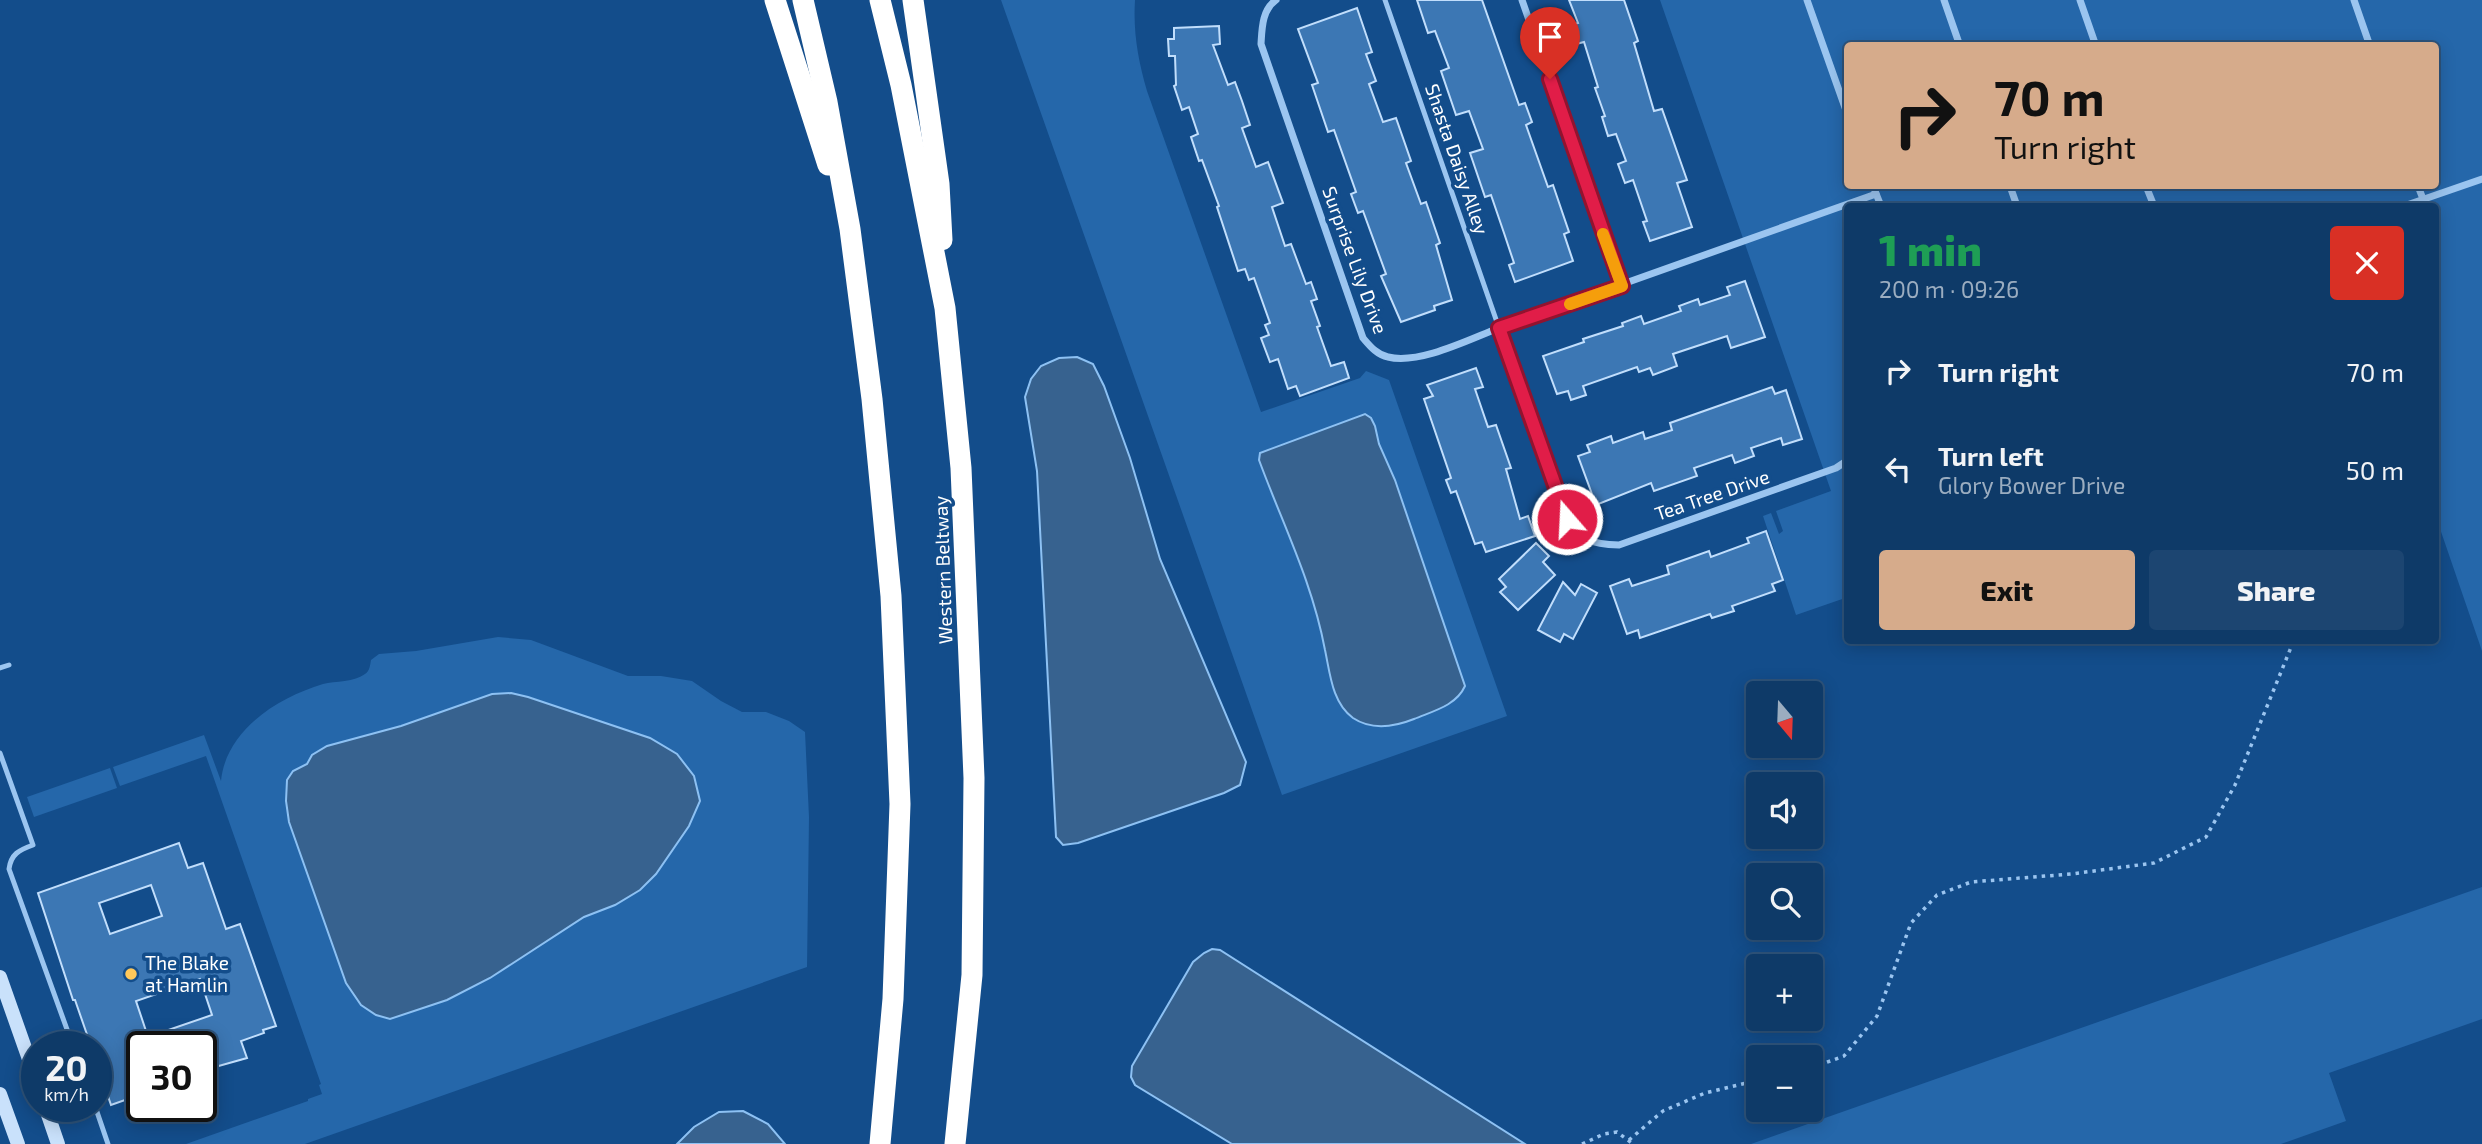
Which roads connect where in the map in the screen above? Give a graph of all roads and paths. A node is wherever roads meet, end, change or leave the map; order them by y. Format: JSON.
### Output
{"nodes":[{"id":1,"x":775,"y":0,"type":"edge"},
{"id":2,"x":803,"y":0,"type":"edge"},
{"id":3,"x":880,"y":0,"type":"edge"},
{"id":4,"x":913,"y":0,"type":"edge"},
{"id":5,"x":1276,"y":0,"type":"edge"},
{"id":6,"x":1385,"y":0,"type":"edge"},
{"id":7,"x":1522,"y":0,"type":"edge"},
{"id":8,"x":1807,"y":0,"type":"edge"},
{"id":9,"x":1944,"y":0,"type":"edge"},
{"id":10,"x":2080,"y":0,"type":"edge"},
{"id":11,"x":2354,"y":0,"type":"edge"},
{"id":12,"x":1959,"y":42,"type":"edge"},
{"id":13,"x":2095,"y":42,"type":"edge"},
{"id":14,"x":2369,"y":42,"type":"edge"},
{"id":15,"x":1844,"y":105,"type":"edge"},
{"id":16,"x":2482,"y":179,"type":"edge"},
{"id":17,"x":1874,"y":189,"type":"edge"},
{"id":18,"x":2419,"y":189,"type":"edge"},
{"id":19,"x":1876,"y":194,"type":"junction"},
{"id":20,"x":2423,"y":200,"type":"junction"},
{"id":21,"x":1851,"y":203,"type":"edge"},
{"id":22,"x":1880,"y":203,"type":"edge"},
{"id":23,"x":2414,"y":203,"type":"edge"},
{"id":24,"x":1844,"y":206,"type":"edge"},
{"id":25,"x":850,"y":229,"type":"junction"},
{"id":26,"x":1622,"y":286,"type":"junction"},
{"id":27,"x":944,"y":308,"type":"junction"},
{"id":28,"x":1499,"y":328,"type":"junction"},
{"id":29,"x":1844,"y":463,"type":"edge"},
{"id":30,"x":2292,"y":644,"type":"edge"},
{"id":31,"x":9,"y":665,"type":"dead end"},
{"id":32,"x":0,"y":668,"type":"edge"},
{"id":33,"x":0,"y":753,"type":"edge"},
{"id":34,"x":0,"y":977,"type":"edge"},
{"id":35,"x":68,"y":1031,"type":"edge"},
{"id":36,"x":21,"y":1037,"type":"edge"},
{"id":37,"x":1823,"y":1064,"type":"edge"},
{"id":38,"x":1746,"y":1083,"type":"edge"},
{"id":39,"x":0,"y":1094,"type":"edge"},
{"id":40,"x":50,"y":1122,"type":"edge"},
{"id":41,"x":100,"y":1122,"type":"edge"},
{"id":42,"x":1629,"y":1140,"type":"junction"},
{"id":43,"x":18,"y":1144,"type":"edge"},
{"id":44,"x":58,"y":1144,"type":"edge"},
{"id":45,"x":108,"y":1144,"type":"edge"},
{"id":46,"x":880,"y":1144,"type":"edge"},
{"id":47,"x":955,"y":1144,"type":"edge"},
{"id":48,"x":1582,"y":1144,"type":"edge"},
{"id":49,"x":1633,"y":1144,"type":"edge"}],
"edges":[{"from":1,"to":25,"type":"highway"},
{"from":2,"to":25,"type":"highway"},
{"from":3,"to":27,"type":"highway","name":"Western Beltway"},
{"from":4,"to":27,"type":"highway"},
{"from":5,"to":28,"type":"street","name":"Surprise Lily Drive"},
{"from":6,"to":28,"type":"lane","name":"Shasta Daisy Alley"},
{"from":7,"to":26,"type":"street"},
{"from":8,"to":15,"type":"street"},
{"from":9,"to":12,"type":"street"},
{"from":10,"to":13,"type":"street"},
{"from":11,"to":14,"type":"street"},
{"from":16,"to":20,"type":"street"},
{"from":17,"to":19,"type":"street"},
{"from":18,"to":20,"type":"street"},
{"from":19,"to":21,"type":"street","name":"Surprise Lily Drive"},
{"from":19,"to":22,"type":"street"},
{"from":20,"to":23,"type":"street"},
{"from":24,"to":26,"type":"street","name":"Surprise Lily Drive"},
{"from":25,"to":46,"type":"highway"},
{"from":26,"to":28,"type":"street","name":"Surprise Lily Drive"},
{"from":27,"to":47,"type":"highway","name":"Western Beltway"},
{"from":28,"to":29,"type":"street","name":"Tea Tree Drive"},
{"from":30,"to":37,"type":"path"},
{"from":31,"to":32,"type":"lane"},
{"from":33,"to":35,"type":"lane"},
{"from":34,"to":36,"type":"street"},
{"from":38,"to":42,"type":"path"},
{"from":39,"to":43,"type":"street"},
{"from":40,"to":44,"type":"street"},
{"from":41,"to":45,"type":"lane"},
{"from":42,"to":48,"type":"path"},
{"from":42,"to":49,"type":"path"}]}
